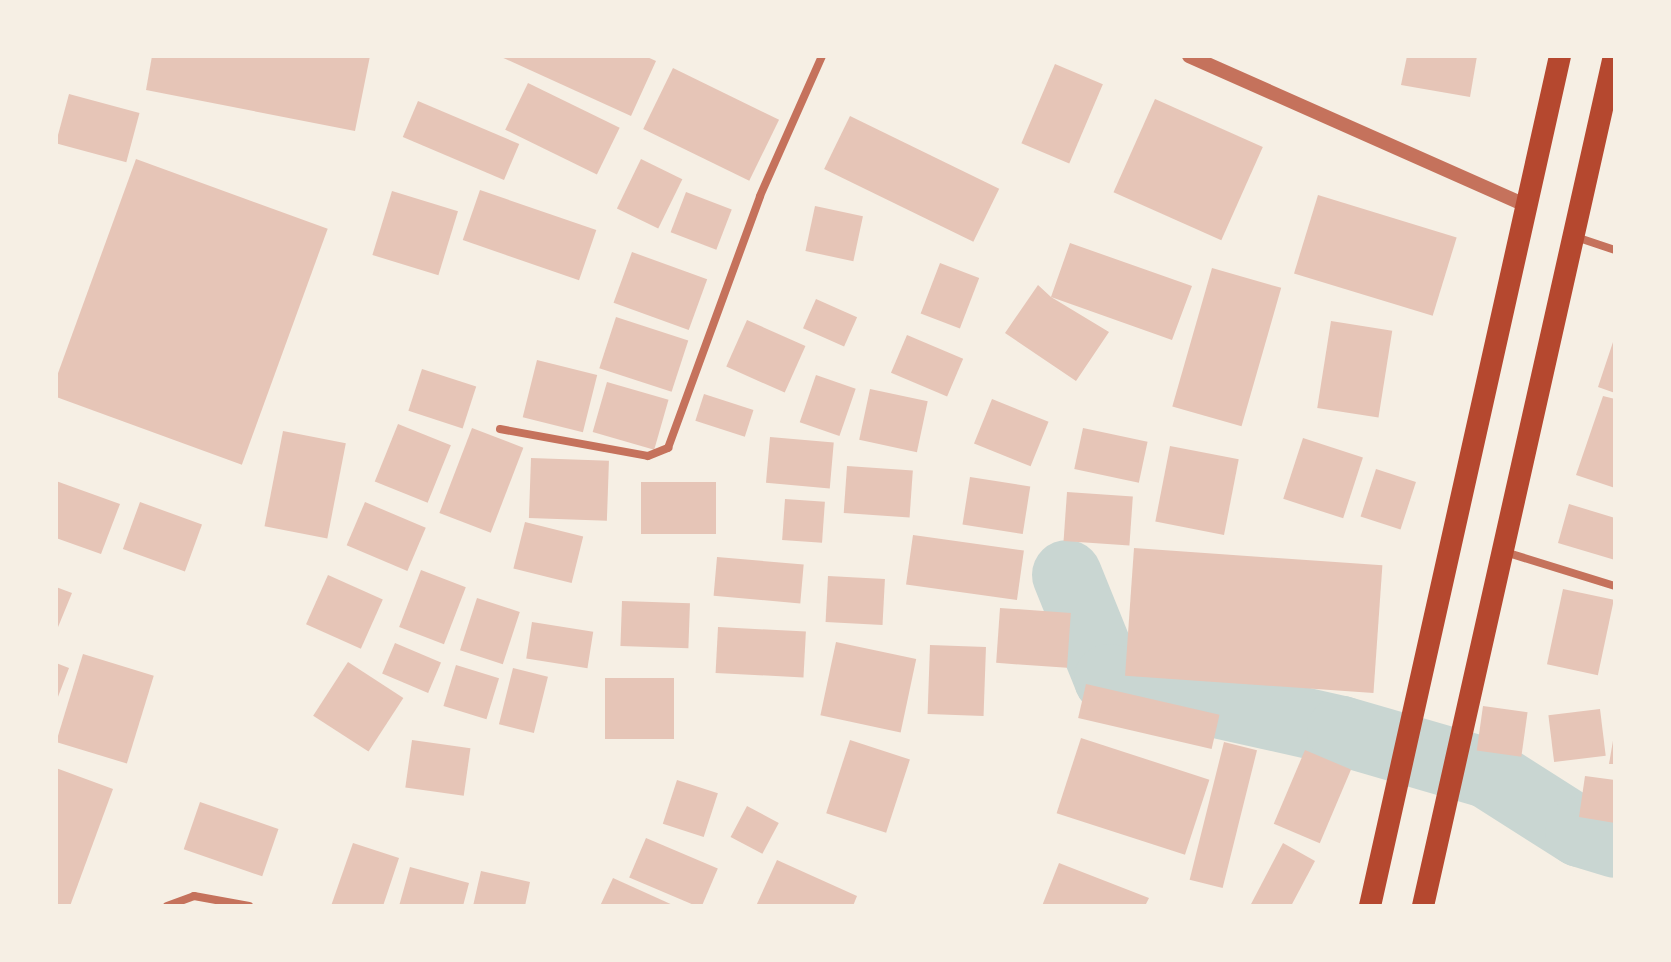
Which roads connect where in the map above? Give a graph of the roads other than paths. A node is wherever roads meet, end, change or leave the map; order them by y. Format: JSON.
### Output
{"nodes":[{"id":1,"x":822,"y":56,"type":"edge"},
{"id":2,"x":1189,"y":56,"type":"edge"},
{"id":3,"x":1560,"y":56,"type":"edge"},
{"id":4,"x":1614,"y":56,"type":"edge"},
{"id":5,"x":1528,"y":206,"type":"junction"},
{"id":6,"x":1576,"y":237,"type":"junction"},
{"id":7,"x":1615,"y":250,"type":"edge"},
{"id":8,"x":500,"y":429,"type":"dead end"},
{"id":9,"x":1500,"y":550,"type":"junction"},
{"id":10,"x":1615,"y":586,"type":"edge"},
{"id":11,"x":167,"y":906,"type":"edge"},
{"id":12,"x":249,"y":906,"type":"edge"},
{"id":13,"x":1370,"y":906,"type":"edge"},
{"id":14,"x":1423,"y":906,"type":"edge"}],
"edges":[{"from":1,"to":8,"type":"street"},
{"from":2,"to":5,"type":"street"},
{"from":3,"to":5,"type":"highway"},
{"from":4,"to":6,"type":"highway"},
{"from":5,"to":13,"type":"highway"},
{"from":6,"to":7,"type":"street"},
{"from":6,"to":9,"type":"highway"},
{"from":9,"to":10,"type":"street"},
{"from":9,"to":14,"type":"highway"},
{"from":11,"to":12,"type":"street"}]}
